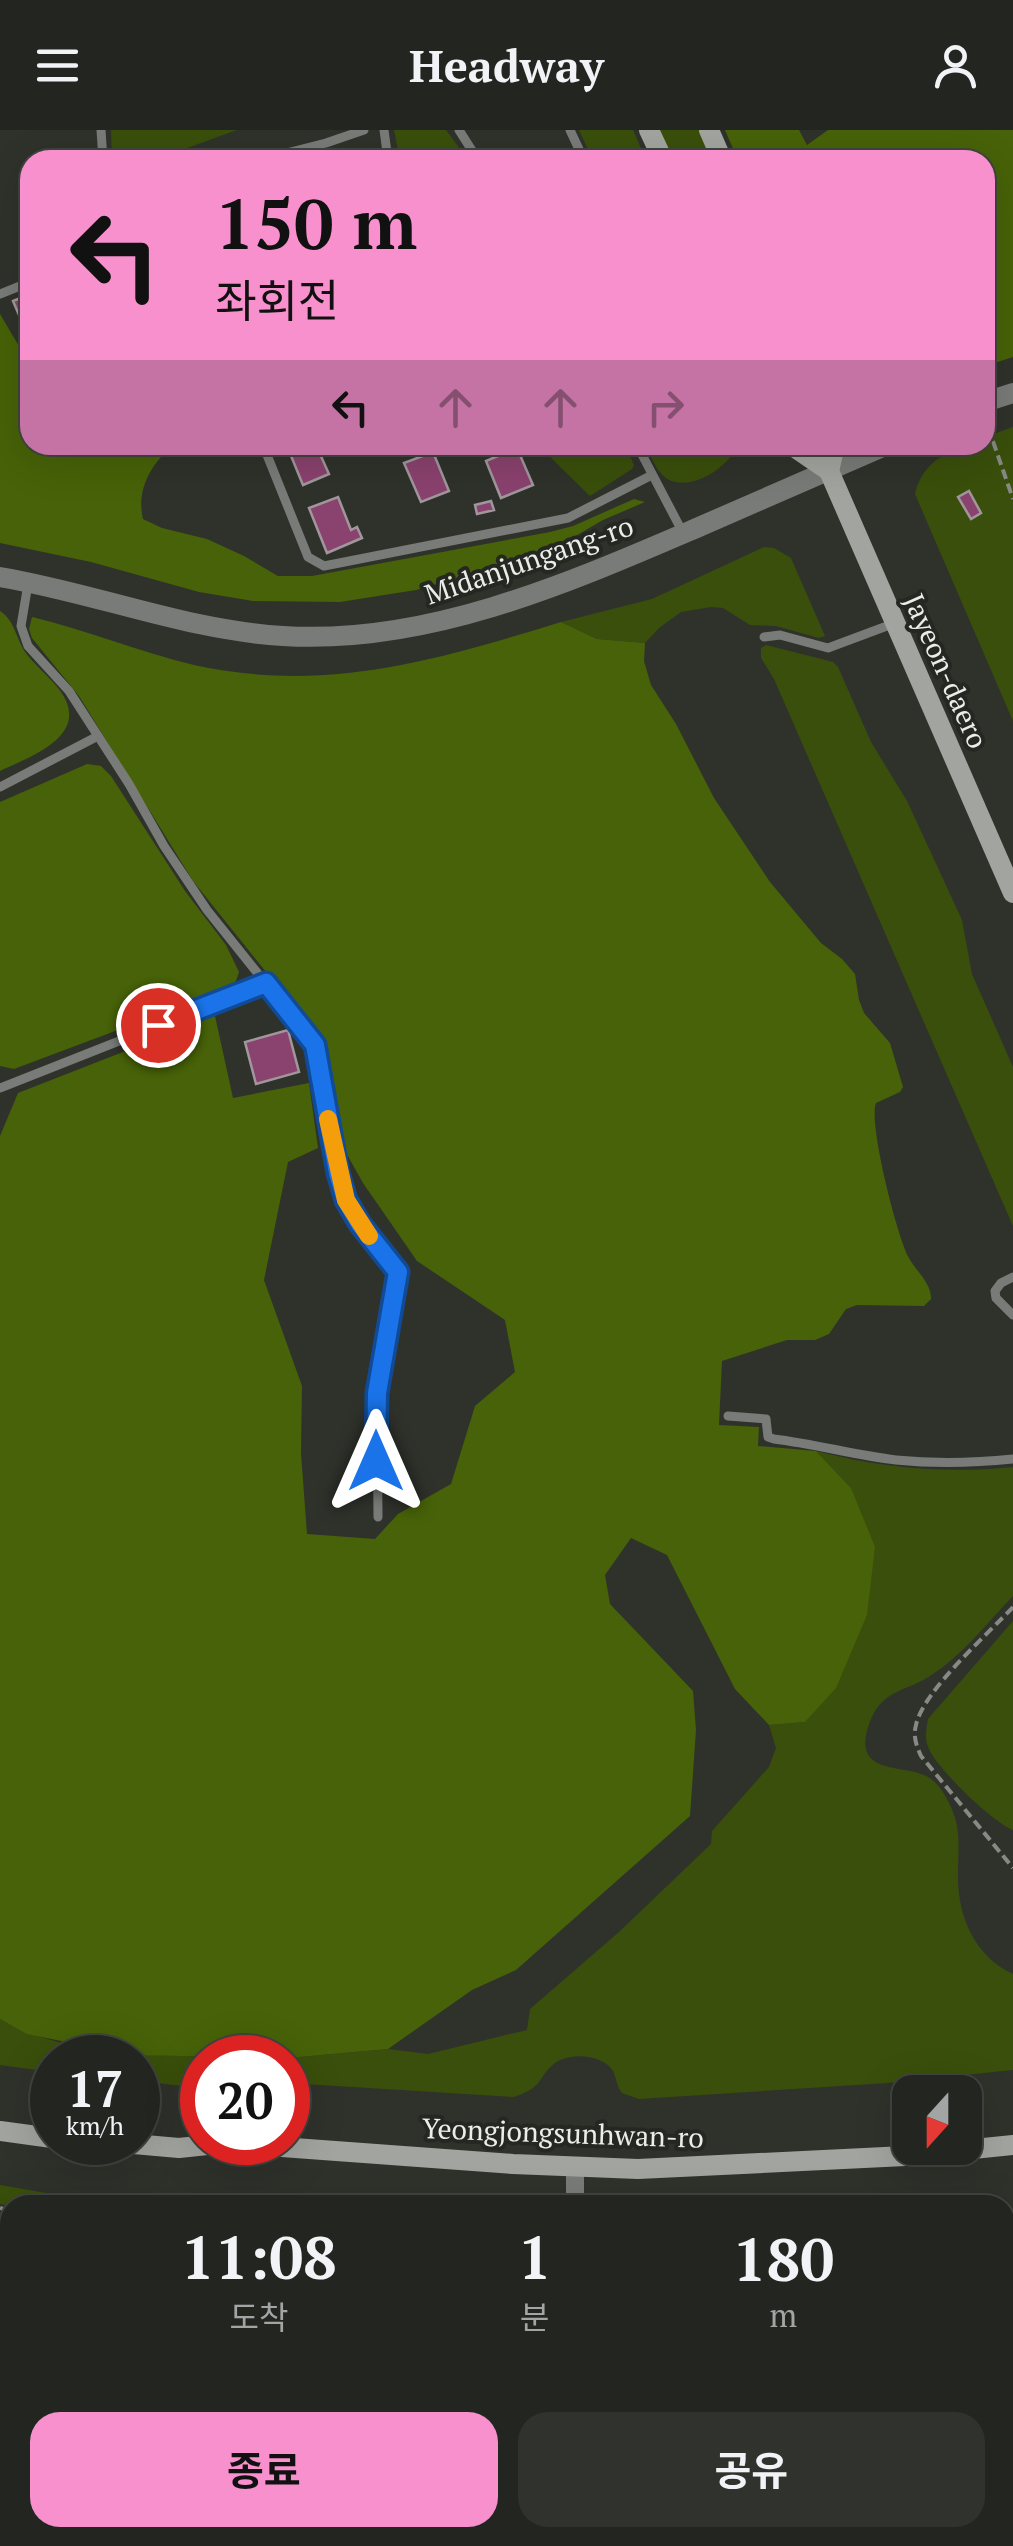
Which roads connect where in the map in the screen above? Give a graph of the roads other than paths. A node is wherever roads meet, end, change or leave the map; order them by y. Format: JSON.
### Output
{"nodes":[{"id":1,"x":364,"y":130,"type":"edge"},
{"id":2,"x":300,"y":150,"type":"edge"},
{"id":3,"x":267,"y":455,"type":"edge"},
{"id":4,"x":641,"y":455,"type":"edge"},
{"id":5,"x":806,"y":455,"type":"edge"},
{"id":6,"x":833,"y":455,"type":"edge"},
{"id":7,"x":865,"y":455,"type":"edge"},
{"id":8,"x":829,"y":471,"type":"junction"},
{"id":9,"x":652,"y":475,"type":"junction"},
{"id":10,"x":684,"y":534,"type":"junction"},
{"id":11,"x":0,"y":577,"type":"edge"},
{"id":12,"x":28,"y":582,"type":"junction"},
{"id":13,"x":895,"y":624,"type":"junction"},
{"id":14,"x":764,"y":637,"type":"dead end"},
{"id":15,"x":98,"y":736,"type":"junction"},
{"id":16,"x":0,"y":788,"type":"edge"},
{"id":17,"x":1013,"y":893,"type":"edge"},
{"id":18,"x":266,"y":983,"type":"junction"},
{"id":19,"x":0,"y":1088,"type":"edge"},
{"id":20,"x":1013,"y":1277,"type":"edge"},
{"id":21,"x":1013,"y":1315,"type":"edge"},
{"id":22,"x":728,"y":1416,"type":"dead end"},
{"id":23,"x":1013,"y":1460,"type":"edge"},
{"id":24,"x":378,"y":1517,"type":"dead end"},
{"id":25,"x":0,"y":2131,"type":"edge"},
{"id":26,"x":30,"y":2135,"type":"edge"},
{"id":27,"x":1013,"y":2145,"type":"edge"},
{"id":28,"x":160,"y":2146,"type":"edge"},
{"id":29,"x":575,"y":2168,"type":"junction"},
{"id":30,"x":576,"y":2195,"type":"edge"}],
"edges":[{"from":1,"to":2,"type":"lane"},
{"from":3,"to":9,"type":"lane"},
{"from":4,"to":9,"type":"lane"},
{"from":5,"to":8,"type":"main road"},
{"from":6,"to":8,"type":"main road"},
{"from":7,"to":8,"type":"street","name":"Midanjungang-ro"},
{"from":8,"to":10,"type":"street","name":"Midanjungang-ro"},
{"from":8,"to":13,"type":"main road","name":"Jayeon-daero"},
{"from":9,"to":10,"type":"lane"},
{"from":10,"to":12,"type":"street","name":"Midanjungang-ro"},
{"from":11,"to":12,"type":"street","name":"Midanjungang-ro"},
{"from":12,"to":15,"type":"lane"},
{"from":13,"to":14,"type":"lane"},
{"from":13,"to":17,"type":"main road","name":"Jayeon-daero"},
{"from":15,"to":16,"type":"lane"},
{"from":15,"to":18,"type":"lane"},
{"from":18,"to":19,"type":"lane"},
{"from":18,"to":24,"type":"lane"},
{"from":20,"to":21,"type":"lane"},
{"from":22,"to":23,"type":"lane"},
{"from":25,"to":26,"type":"main road"},
{"from":27,"to":29,"type":"main road","name":"Yeongjongsunhwan-ro"},
{"from":28,"to":29,"type":"main road","name":"Yeongjongsunhwan-ro"},
{"from":29,"to":30,"type":"street"}]}
